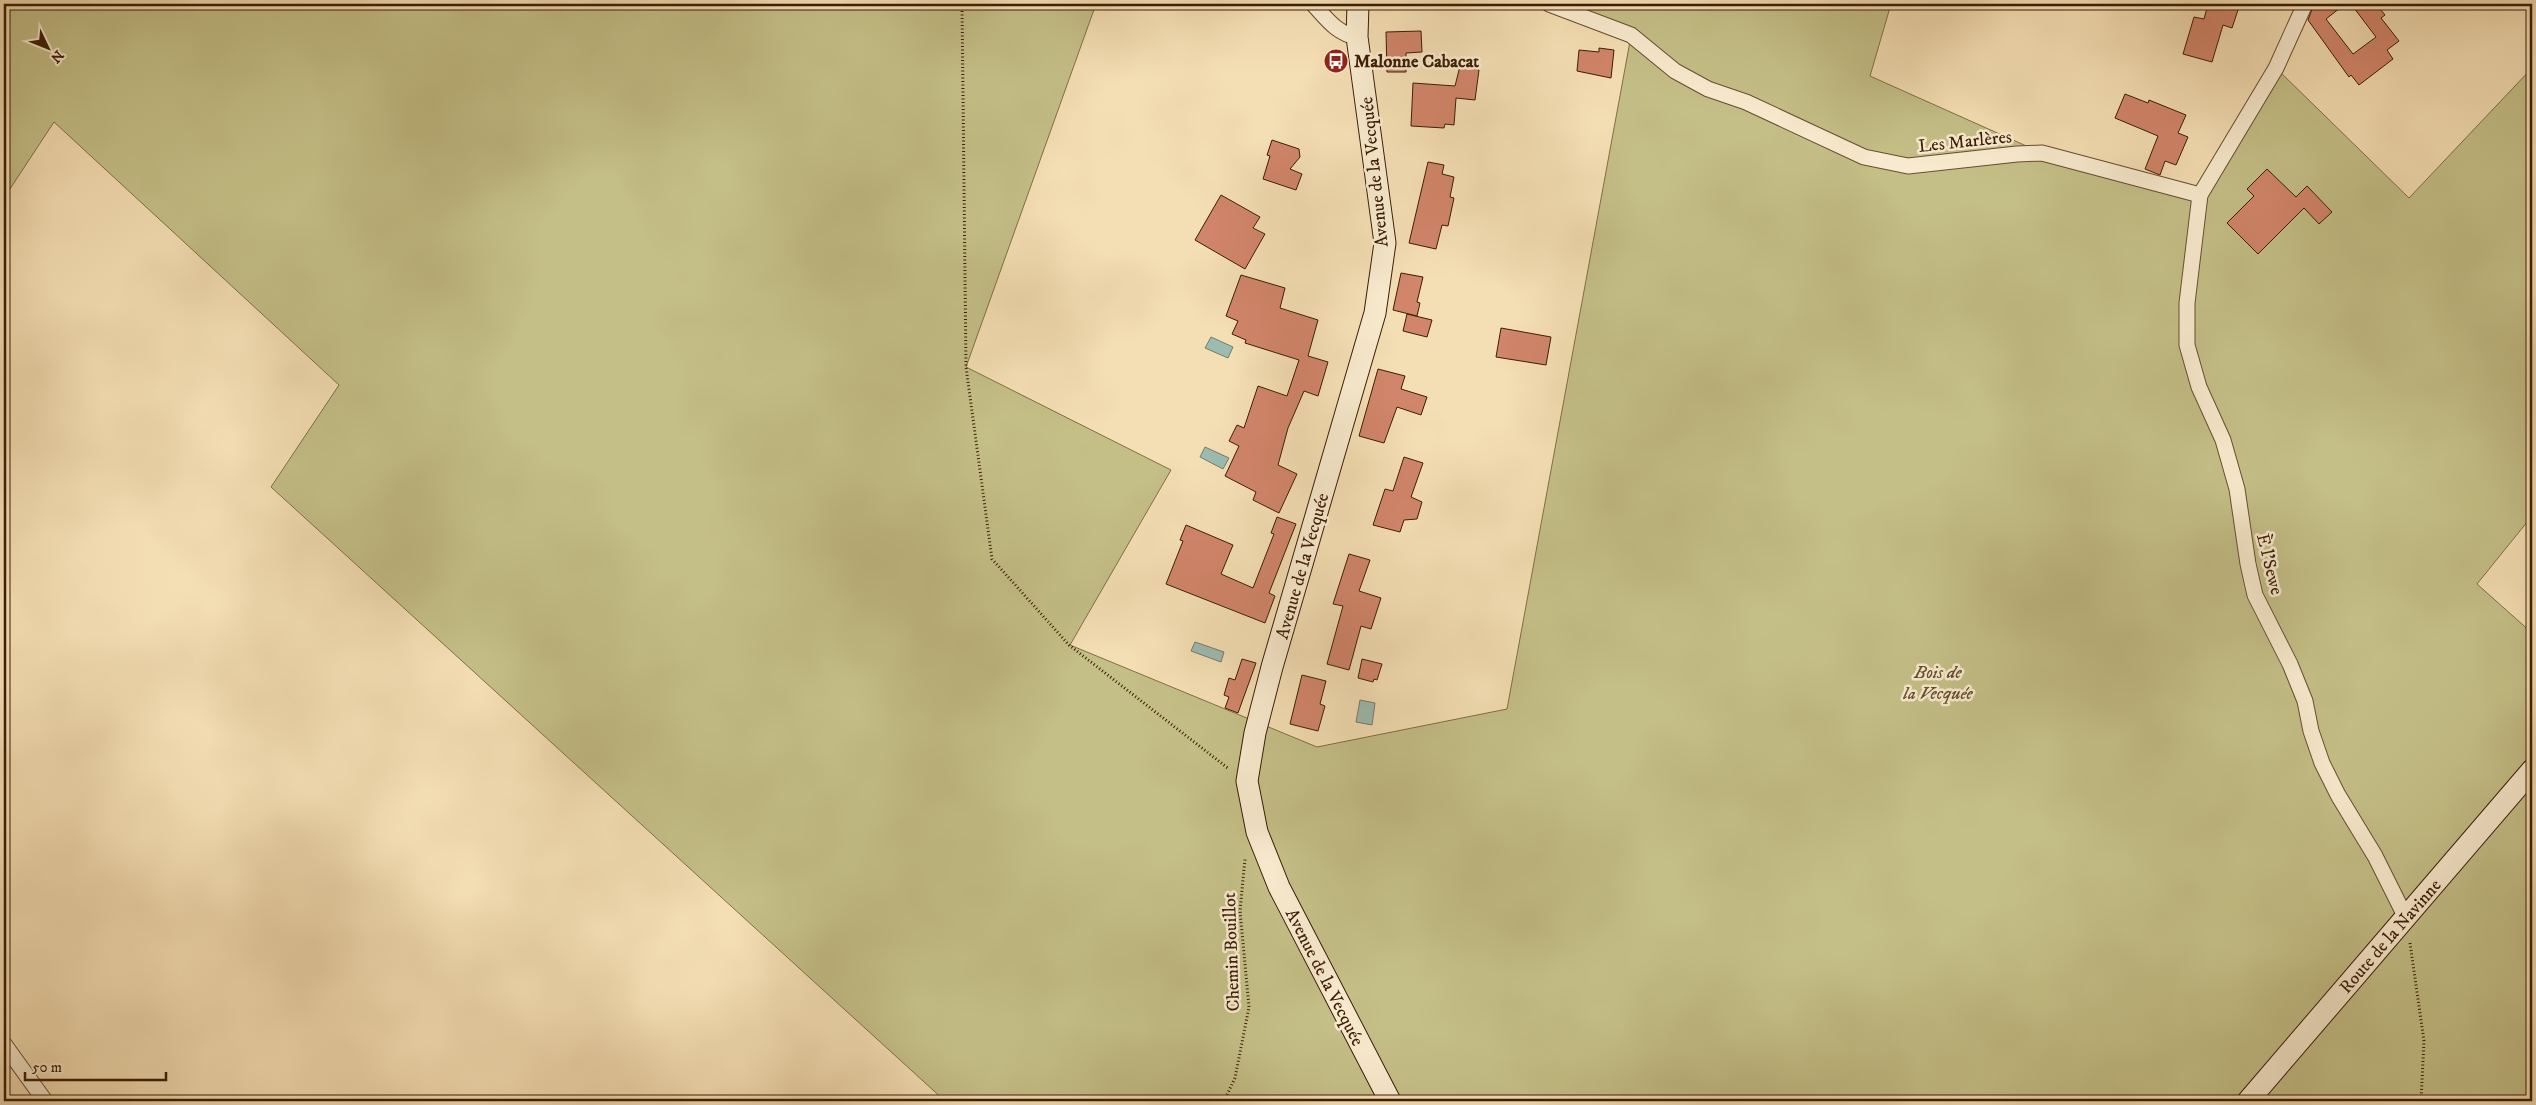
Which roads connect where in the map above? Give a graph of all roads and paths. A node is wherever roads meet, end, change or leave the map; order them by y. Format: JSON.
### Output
{"nodes":[{"id":1,"x":962,"y":4,"type":"edge"},
{"id":2,"x":1313,"y":4,"type":"edge"},
{"id":3,"x":1358,"y":4,"type":"edge"},
{"id":4,"x":1548,"y":4,"type":"edge"},
{"id":5,"x":2304,"y":4,"type":"edge"},
{"id":6,"x":1357,"y":36,"type":"junction"},
{"id":7,"x":2200,"y":195,"type":"junction"},
{"id":8,"x":1230,"y":770,"type":"dead end"},
{"id":9,"x":2532,"y":770,"type":"edge"},
{"id":10,"x":1245,"y":858,"type":"dead end"},
{"id":11,"x":2406,"y":918,"type":"junction"},
{"id":12,"x":4,"y":1044,"type":"edge"},
{"id":13,"x":45,"y":1101,"type":"edge"},
{"id":14,"x":1224,"y":1101,"type":"edge"},
{"id":15,"x":1390,"y":1101,"type":"edge"},
{"id":16,"x":2248,"y":1101,"type":"edge"},
{"id":17,"x":2421,"y":1101,"type":"edge"}],
"edges":[{"from":1,"to":8,"type":"path"},
{"from":2,"to":6,"type":"street"},
{"from":3,"to":6,"type":"main road","name":"Avenue de la Vecquée"},
{"from":4,"to":7,"type":"street","name":"Les Marlères"},
{"from":5,"to":7,"type":"street"},
{"from":6,"to":15,"type":"main road","name":"Avenue de la Vecquée"},
{"from":7,"to":11,"type":"street","name":"È l'Sewe"},
{"from":9,"to":11,"type":"main road","name":"Route de la Navinne"},
{"from":10,"to":14,"type":"path","name":"Chemin Bouillot"},
{"from":11,"to":16,"type":"main road","name":"Route de la Navinne"},
{"from":11,"to":17,"type":"path"},
{"from":12,"to":13,"type":"street"}]}
